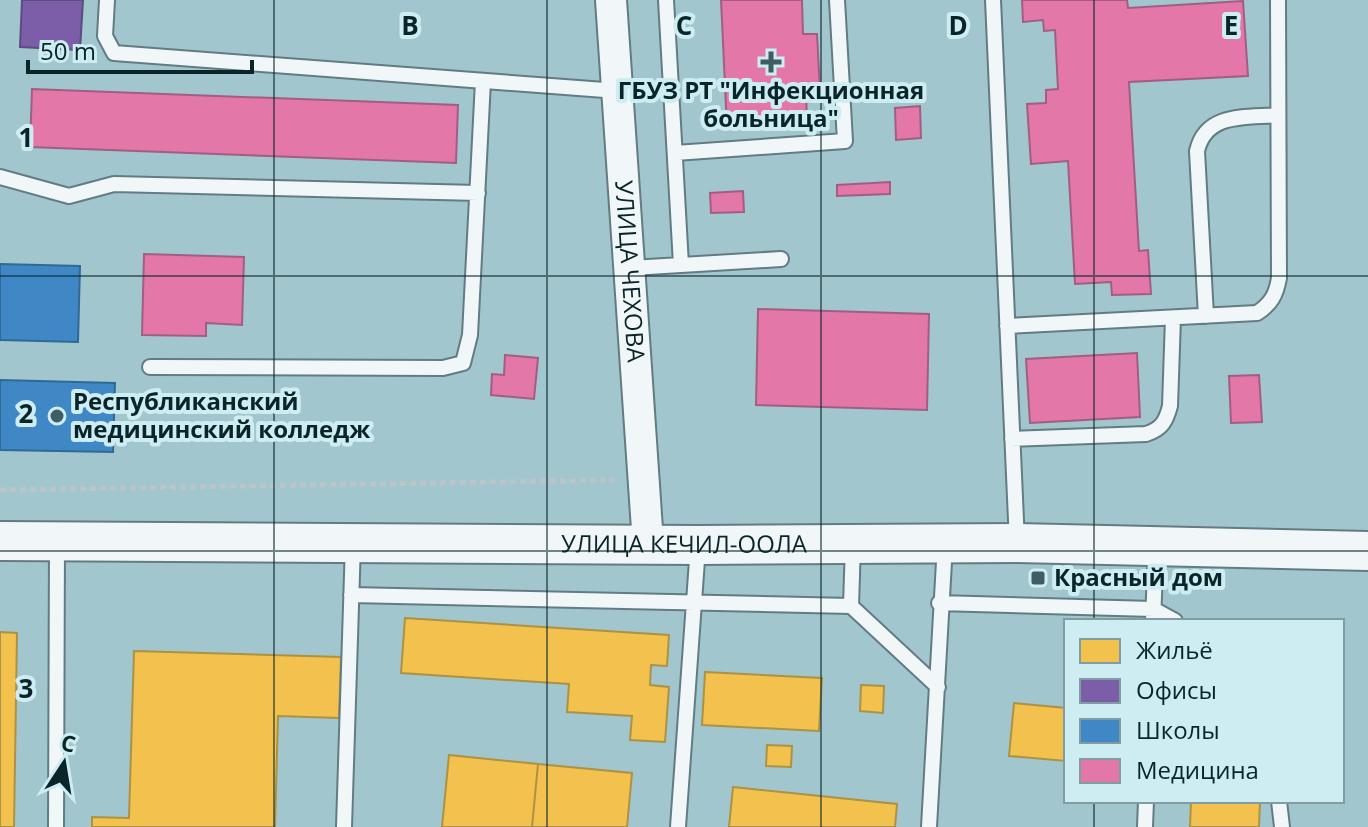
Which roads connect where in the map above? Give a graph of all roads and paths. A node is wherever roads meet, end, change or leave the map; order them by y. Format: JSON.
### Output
{"nodes":[{"id":1,"x":107,"y":0,"type":"edge"},
{"id":2,"x":611,"y":0,"type":"edge"},
{"id":3,"x":666,"y":0,"type":"edge"},
{"id":4,"x":837,"y":0,"type":"edge"},
{"id":5,"x":993,"y":0,"type":"edge"},
{"id":6,"x":1278,"y":0,"type":"edge"},
{"id":7,"x":483,"y":81,"type":"junction"},
{"id":8,"x":618,"y":91,"type":"junction"},
{"id":9,"x":1278,"y":115,"type":"junction"},
{"id":10,"x":675,"y":153,"type":"junction"},
{"id":11,"x":0,"y":177,"type":"edge"},
{"id":12,"x":478,"y":193,"type":"junction"},
{"id":13,"x":781,"y":259,"type":"dead end"},
{"id":14,"x":681,"y":265,"type":"junction"},
{"id":15,"x":631,"y":268,"type":"junction"},
{"id":16,"x":1206,"y":316,"type":"junction"},
{"id":17,"x":1173,"y":318,"type":"junction"},
{"id":18,"x":1007,"y":326,"type":"junction"},
{"id":19,"x":150,"y":367,"type":"dead end"},
{"id":20,"x":1012,"y":439,"type":"junction"},
{"id":21,"x":644,"y":480,"type":"junction"},
{"id":22,"x":0,"y":490,"type":"edge"},
{"id":23,"x":0,"y":541,"type":"edge"},
{"id":24,"x":57,"y":542,"type":"junction"},
{"id":25,"x":353,"y":543,"type":"junction"},
{"id":26,"x":945,"y":543,"type":"junction"},
{"id":27,"x":1017,"y":543,"type":"junction"},
{"id":28,"x":648,"y":544,"type":"junction"},
{"id":29,"x":853,"y":544,"type":"junction"},
{"id":30,"x":699,"y":545,"type":"junction"},
{"id":31,"x":1156,"y":545,"type":"junction"},
{"id":32,"x":1368,"y":551,"type":"edge"},
{"id":33,"x":351,"y":595,"type":"junction"},
{"id":34,"x":696,"y":602,"type":"junction"},
{"id":35,"x":939,"y":603,"type":"junction"},
{"id":36,"x":851,"y":606,"type":"junction"},
{"id":37,"x":1153,"y":615,"type":"edge"},
{"id":38,"x":938,"y":687,"type":"junction"},
{"id":39,"x":1146,"y":803,"type":"edge"},
{"id":40,"x":1279,"y":803,"type":"edge"},
{"id":41,"x":56,"y":827,"type":"edge"},
{"id":42,"x":344,"y":827,"type":"edge"},
{"id":43,"x":678,"y":827,"type":"edge"},
{"id":44,"x":929,"y":827,"type":"edge"},
{"id":45,"x":1145,"y":827,"type":"edge"},
{"id":46,"x":1282,"y":827,"type":"edge"}],
"edges":[{"from":1,"to":7,"type":"lane"},
{"from":2,"to":8,"type":"street","name":"УЛИЦА ЧЕХОВА"},
{"from":3,"to":10,"type":"lane"},
{"from":4,"to":10,"type":"lane"},
{"from":5,"to":18,"type":"lane"},
{"from":6,"to":9,"type":"lane"},
{"from":7,"to":8,"type":"lane"},
{"from":7,"to":12,"type":"lane"},
{"from":8,"to":15,"type":"street","name":"УЛИЦА ЧЕХОВА"},
{"from":9,"to":16,"type":"lane"},
{"from":9,"to":16,"type":"lane"},
{"from":10,"to":14,"type":"lane"},
{"from":11,"to":12,"type":"lane"},
{"from":12,"to":19,"type":"lane"},
{"from":13,"to":14,"type":"lane"},
{"from":14,"to":15,"type":"lane"},
{"from":15,"to":21,"type":"street","name":"УЛИЦА ЧЕХОВА"},
{"from":16,"to":17,"type":"lane"},
{"from":17,"to":18,"type":"lane"},
{"from":17,"to":20,"type":"lane"},
{"from":18,"to":20,"type":"lane"},
{"from":20,"to":27,"type":"lane"},
{"from":21,"to":22,"type":"path"},
{"from":21,"to":28,"type":"street","name":"УЛИЦА ЧЕХОВА"},
{"from":23,"to":24,"type":"street","name":"УЛИЦА КЕЧИЛ-ООЛА"},
{"from":24,"to":25,"type":"street","name":"УЛИЦА КЕЧИЛ-ООЛА"},
{"from":24,"to":41,"type":"lane"},
{"from":25,"to":28,"type":"street","name":"УЛИЦА КЕЧИЛ-ООЛА"},
{"from":25,"to":33,"type":"lane"},
{"from":26,"to":27,"type":"street","name":"УЛИЦА КЕЧИЛ-ООЛА"},
{"from":26,"to":29,"type":"street","name":"УЛИЦА КЕЧИЛ-ООЛА"},
{"from":26,"to":35,"type":"lane"},
{"from":27,"to":31,"type":"street","name":"УЛИЦА КЕЧИЛ-ООЛА"},
{"from":28,"to":30,"type":"street","name":"УЛИЦА КЕЧИЛ-ООЛА"},
{"from":29,"to":30,"type":"street","name":"УЛИЦА КЕЧИЛ-ООЛА"},
{"from":29,"to":36,"type":"lane"},
{"from":30,"to":34,"type":"lane"},
{"from":31,"to":32,"type":"street","name":"УЛИЦА КЕЧИЛ-ООЛА"},
{"from":31,"to":37,"type":"lane"},
{"from":33,"to":34,"type":"lane"},
{"from":33,"to":42,"type":"lane"},
{"from":34,"to":36,"type":"lane"},
{"from":34,"to":43,"type":"lane"},
{"from":35,"to":37,"type":"lane"},
{"from":35,"to":38,"type":"lane"},
{"from":36,"to":38,"type":"lane"},
{"from":38,"to":44,"type":"lane"},
{"from":39,"to":45,"type":"lane"},
{"from":40,"to":46,"type":"lane"}]}
